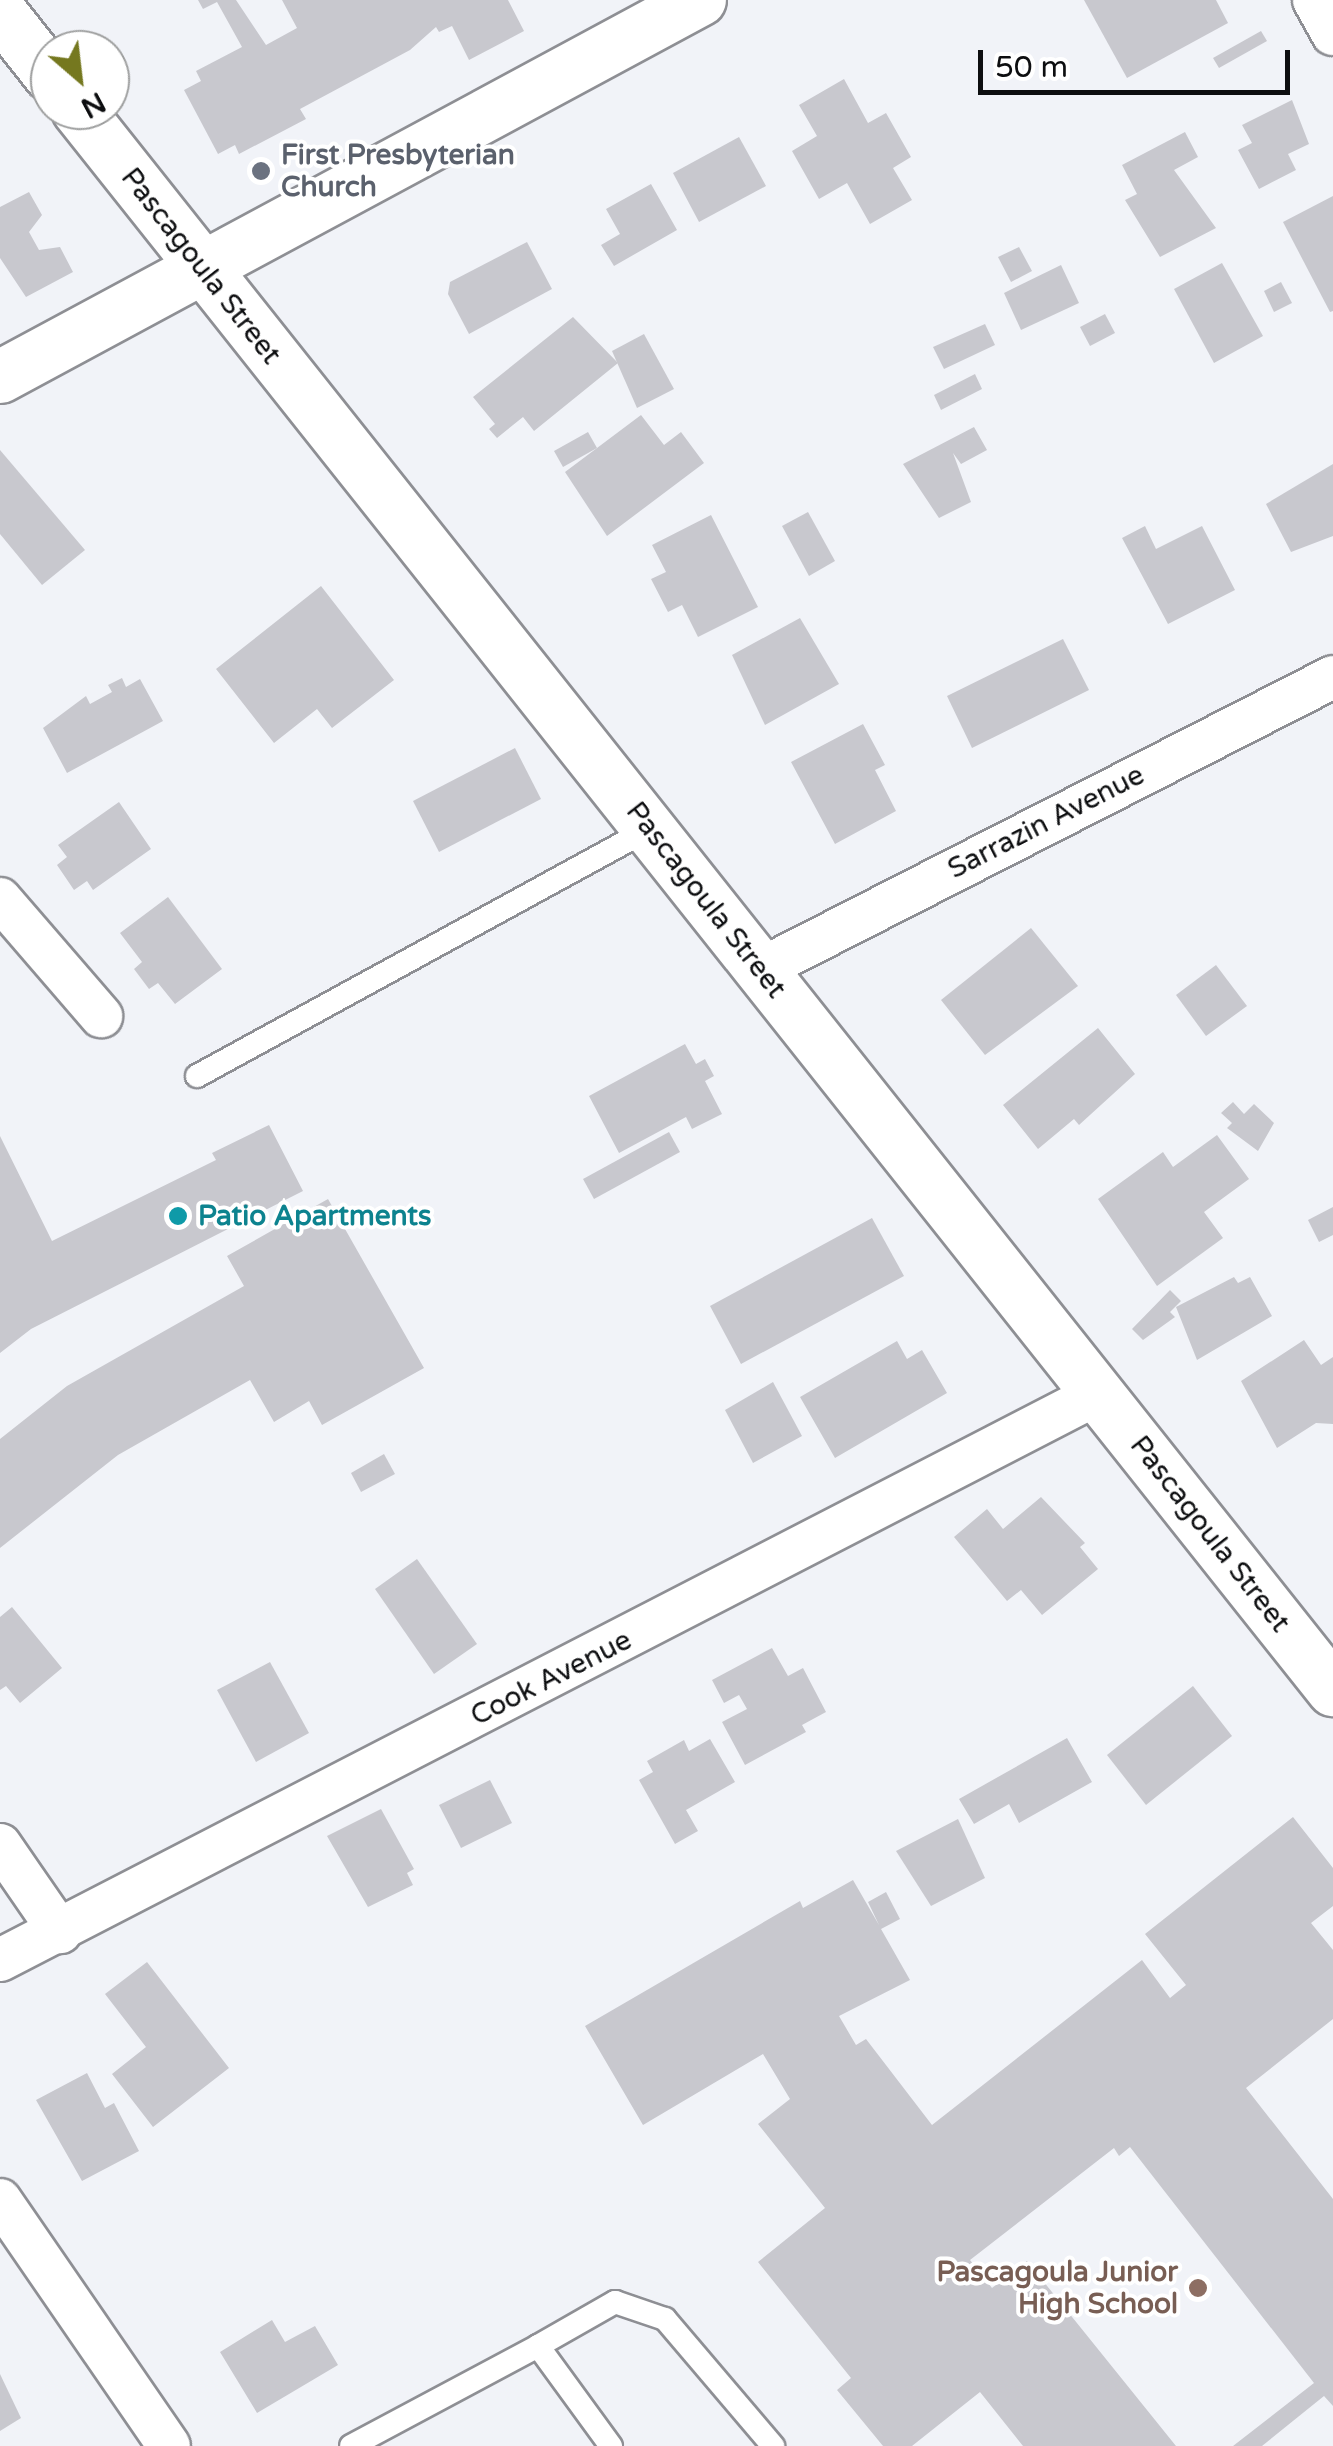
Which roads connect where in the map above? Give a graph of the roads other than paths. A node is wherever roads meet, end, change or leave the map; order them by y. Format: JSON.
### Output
{"nodes":[{"id":1,"x":700,"y":0,"type":"edge"},
{"id":2,"x":1314,"y":0,"type":"edge"},
{"id":3,"x":0,"y":12,"type":"edge"},
{"id":4,"x":646,"y":12,"type":"edge"},
{"id":5,"x":1333,"y":34,"type":"edge"},
{"id":6,"x":30,"y":50,"type":"edge"},
{"id":7,"x":94,"y":130,"type":"edge"},
{"id":8,"x":200,"y":265,"type":"junction"},
{"id":9,"x":0,"y":378,"type":"edge"},
{"id":10,"x":1333,"y":677,"type":"edge"},
{"id":11,"x":649,"y":829,"type":"junction"},
{"id":12,"x":0,"y":898,"type":"edge"},
{"id":13,"x":760,"y":969,"type":"junction"},
{"id":14,"x":101,"y":1016,"type":"dead end"},
{"id":15,"x":197,"y":1076,"type":"dead end"},
{"id":16,"x":1098,"y":1392,"type":"junction"},
{"id":17,"x":1333,"y":1690,"type":"edge"},
{"id":18,"x":0,"y":1845,"type":"edge"},
{"id":19,"x":60,"y":1932,"type":"junction"},
{"id":20,"x":0,"y":1960,"type":"edge"},
{"id":21,"x":0,"y":2200,"type":"edge"},
{"id":22,"x":538,"y":2346,"type":"junction"},
{"id":23,"x":168,"y":2446,"type":"edge"},
{"id":24,"x":350,"y":2446,"type":"edge"},
{"id":25,"x":611,"y":2446,"type":"edge"},
{"id":26,"x":772,"y":2446,"type":"edge"}],
"edges":[{"from":1,"to":4,"type":"street"},
{"from":2,"to":5,"type":"street"},
{"from":3,"to":6,"type":"street"},
{"from":4,"to":8,"type":"street"},
{"from":7,"to":8,"type":"street","name":"Pascagoula Street"},
{"from":8,"to":9,"type":"street"},
{"from":8,"to":11,"type":"street","name":"Pascagoula Street"},
{"from":10,"to":13,"type":"street","name":"Sarrazin Avenue"},
{"from":11,"to":13,"type":"street","name":"Pascagoula Street"},
{"from":11,"to":15,"type":"lane"},
{"from":12,"to":14,"type":"street"},
{"from":13,"to":16,"type":"street","name":"Pascagoula Street"},
{"from":16,"to":17,"type":"street","name":"Pascagoula Street"},
{"from":16,"to":19,"type":"street","name":"Cook Avenue"},
{"from":18,"to":19,"type":"street"},
{"from":19,"to":20,"type":"street","name":"Cook Avenue"},
{"from":21,"to":23,"type":"street"},
{"from":22,"to":24,"type":"lane"},
{"from":22,"to":25,"type":"lane"},
{"from":22,"to":26,"type":"lane"}]}
